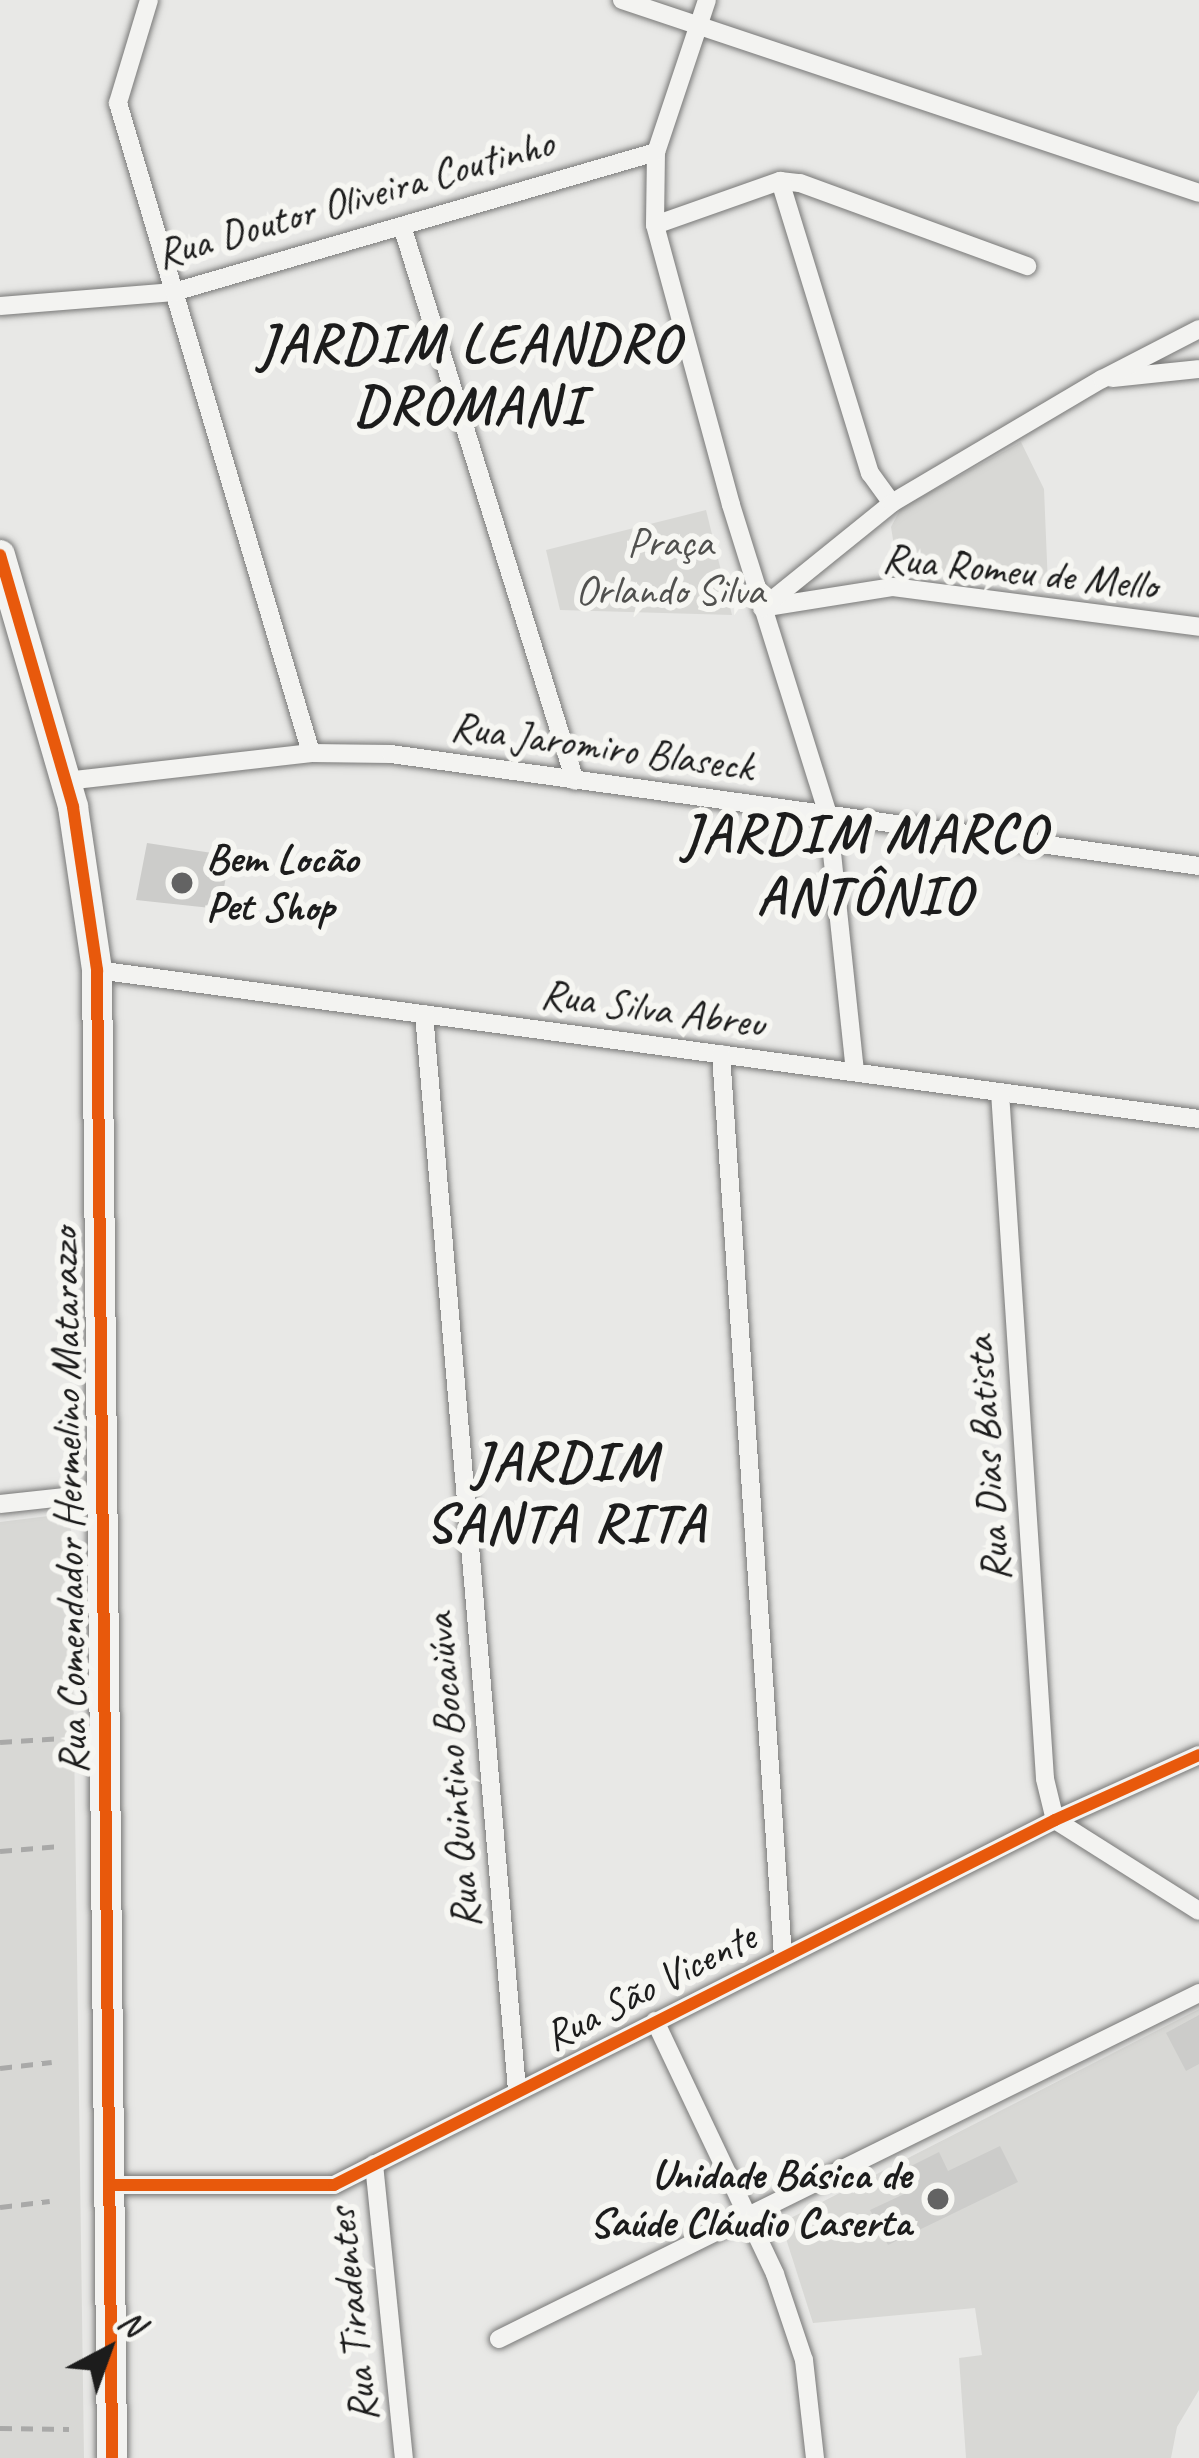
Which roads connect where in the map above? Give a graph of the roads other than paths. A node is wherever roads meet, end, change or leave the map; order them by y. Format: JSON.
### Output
{"nodes":[{"id":1,"x":149,"y":0,"type":"edge"},
{"id":2,"x":622,"y":0,"type":"edge"},
{"id":3,"x":707,"y":0,"type":"edge"},
{"id":4,"x":699,"y":26,"type":"junction"},
{"id":5,"x":656,"y":152,"type":"junction"},
{"id":6,"x":780,"y":181,"type":"junction"},
{"id":7,"x":1199,"y":193,"type":"edge"},
{"id":8,"x":655,"y":225,"type":"junction"},
{"id":9,"x":402,"y":226,"type":"junction"},
{"id":10,"x":1027,"y":266,"type":"dead end"},
{"id":11,"x":174,"y":292,"type":"junction"},
{"id":12,"x":0,"y":306,"type":"edge"},
{"id":13,"x":1199,"y":329,"type":"edge"},
{"id":14,"x":1199,"y":369,"type":"edge"},
{"id":15,"x":1102,"y":379,"type":"junction"},
{"id":16,"x":892,"y":503,"type":"junction"},
{"id":17,"x":1,"y":562,"type":"edge"},
{"id":18,"x":762,"y":608,"type":"junction"},
{"id":19,"x":1199,"y":627,"type":"edge"},
{"id":20,"x":311,"y":754,"type":"junction"},
{"id":21,"x":66,"y":781,"type":"junction"},
{"id":22,"x":575,"y":781,"type":"junction"},
{"id":23,"x":828,"y":815,"type":"junction"},
{"id":24,"x":1199,"y":866,"type":"edge"},
{"id":25,"x":97,"y":970,"type":"junction"},
{"id":26,"x":424,"y":1014,"type":"junction"},
{"id":27,"x":721,"y":1054,"type":"junction"},
{"id":28,"x":855,"y":1072,"type":"junction"},
{"id":29,"x":1000,"y":1092,"type":"junction"},
{"id":30,"x":1199,"y":1119,"type":"edge"},
{"id":31,"x":102,"y":1493,"type":"junction"},
{"id":32,"x":0,"y":1504,"type":"edge"},
{"id":33,"x":1199,"y":1755,"type":"edge"},
{"id":34,"x":1055,"y":1820,"type":"junction"},
{"id":35,"x":1199,"y":1911,"type":"edge"},
{"id":36,"x":783,"y":1956,"type":"junction"},
{"id":37,"x":1199,"y":1993,"type":"edge"},
{"id":38,"x":656,"y":2021,"type":"junction"},
{"id":39,"x":517,"y":2091,"type":"junction"},
{"id":40,"x":374,"y":2164,"type":"junction"},
{"id":41,"x":111,"y":2185,"type":"junction"},
{"id":42,"x":748,"y":2216,"type":"junction"},
{"id":43,"x":499,"y":2339,"type":"dead end"},
{"id":44,"x":112,"y":2458,"type":"edge"},
{"id":45,"x":404,"y":2458,"type":"edge"},
{"id":46,"x":815,"y":2458,"type":"edge"}],
"edges":[{"from":1,"to":11,"type":"street"},
{"from":2,"to":4,"type":"street"},
{"from":3,"to":4,"type":"street"},
{"from":4,"to":5,"type":"street"},
{"from":4,"to":7,"type":"street"},
{"from":5,"to":8,"type":"street"},
{"from":5,"to":9,"type":"street","name":"Rua Doutor Oliveira Coutinho"},
{"from":6,"to":8,"type":"street"},
{"from":6,"to":10,"type":"street"},
{"from":6,"to":16,"type":"street"},
{"from":8,"to":18,"type":"street"},
{"from":9,"to":11,"type":"street","name":"Rua Doutor Oliveira Coutinho"},
{"from":9,"to":22,"type":"street"},
{"from":11,"to":12,"type":"street","name":"Rua Doutor Oliveira Coutinho"},
{"from":11,"to":20,"type":"street"},
{"from":13,"to":15,"type":"street"},
{"from":14,"to":15,"type":"street"},
{"from":15,"to":16,"type":"street"},
{"from":16,"to":18,"type":"street"},
{"from":17,"to":21,"type":"main road","name":"Rua Comendador Hermelino Matarazzo"},
{"from":18,"to":19,"type":"street","name":"Rua Romeu de Mello"},
{"from":18,"to":23,"type":"street"},
{"from":20,"to":21,"type":"street","name":"Rua Jaromiro Blaseck"},
{"from":20,"to":22,"type":"street","name":"Rua Jaromiro Blaseck"},
{"from":21,"to":25,"type":"main road","name":"Rua Comendador Hermelino Matarazzo"},
{"from":22,"to":23,"type":"street","name":"Rua Jaromiro Blaseck"},
{"from":23,"to":24,"type":"street","name":"Rua Jaromiro Blaseck"},
{"from":23,"to":28,"type":"street"},
{"from":25,"to":26,"type":"street","name":"Rua Silva Abreu"},
{"from":25,"to":31,"type":"main road","name":"Rua Comendador Hermelino Matarazzo"},
{"from":26,"to":27,"type":"street","name":"Rua Silva Abreu"},
{"from":26,"to":39,"type":"street","name":"Rua Quintino Bocaiúva"},
{"from":27,"to":28,"type":"street","name":"Rua Silva Abreu"},
{"from":27,"to":36,"type":"street"},
{"from":28,"to":29,"type":"street","name":"Rua Silva Abreu"},
{"from":29,"to":30,"type":"street","name":"Rua Silva Abreu"},
{"from":29,"to":34,"type":"street","name":"Rua Dias Batista"},
{"from":31,"to":32,"type":"street"},
{"from":31,"to":41,"type":"main road","name":"Rua Comendador Hermelino Matarazzo"},
{"from":33,"to":34,"type":"street","name":"Rua São Vicente"},
{"from":34,"to":35,"type":"street"},
{"from":34,"to":36,"type":"street","name":"Rua São Vicente"},
{"from":36,"to":38,"type":"street","name":"Rua São Vicente"},
{"from":37,"to":42,"type":"street"},
{"from":38,"to":39,"type":"street","name":"Rua São Vicente"},
{"from":38,"to":42,"type":"street"},
{"from":39,"to":40,"type":"street","name":"Rua São Vicente"},
{"from":40,"to":41,"type":"street","name":"Rua São Vicente"},
{"from":40,"to":45,"type":"street","name":"Rua Tiradentes"},
{"from":41,"to":44,"type":"main road","name":"Rua Comendador Hermelino Matarazzo"},
{"from":42,"to":43,"type":"street"},
{"from":42,"to":46,"type":"street"}]}
